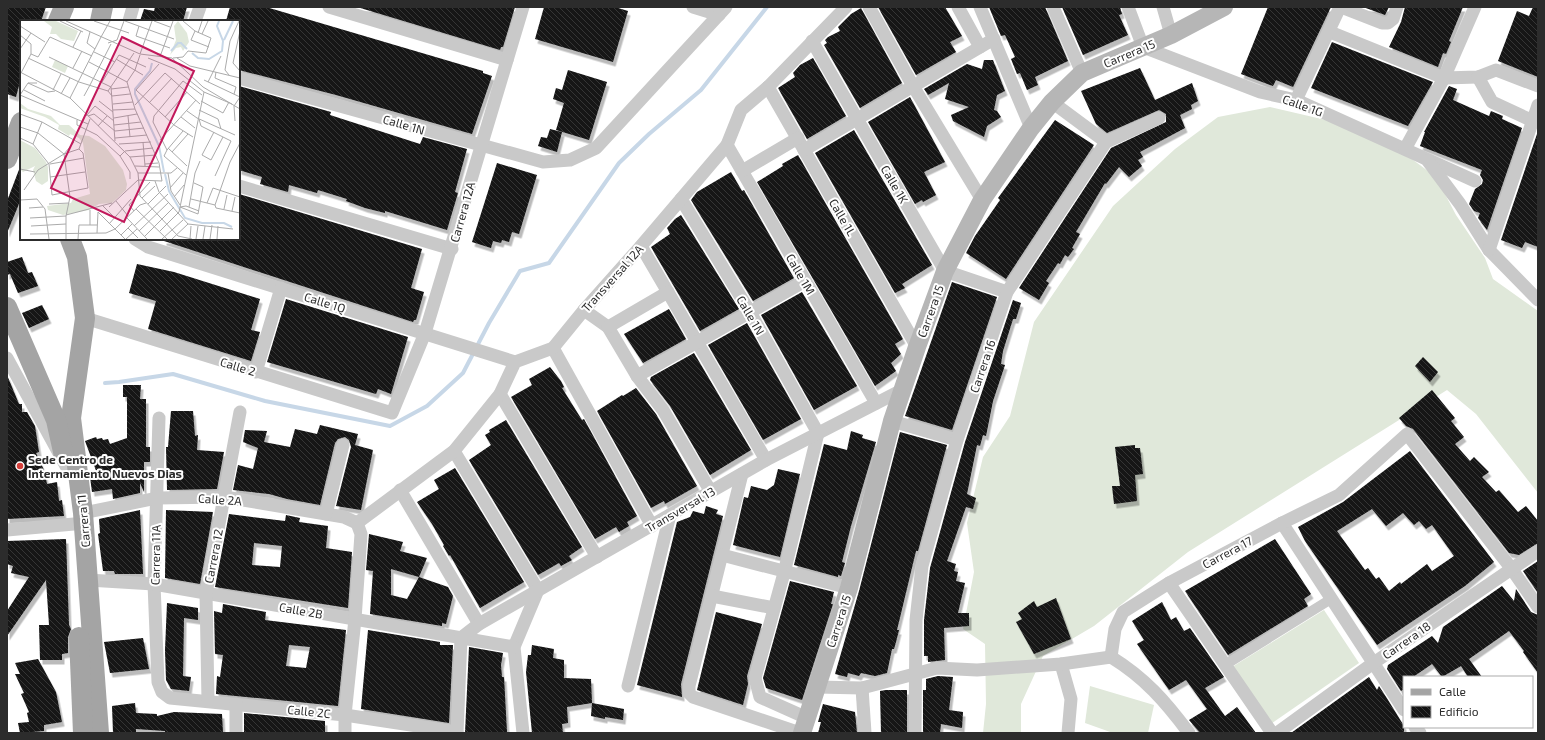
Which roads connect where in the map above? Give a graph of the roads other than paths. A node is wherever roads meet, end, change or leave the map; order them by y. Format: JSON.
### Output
{"nodes":[{"id":1,"x":64,"y":7,"type":"edge"},
{"id":2,"x":103,"y":7,"type":"edge"},
{"id":3,"x":133,"y":7,"type":"edge"},
{"id":4,"x":200,"y":7,"type":"edge"},
{"id":5,"x":329,"y":7,"type":"edge"},
{"id":6,"x":523,"y":7,"type":"edge"},
{"id":7,"x":692,"y":7,"type":"edge"},
{"id":8,"x":846,"y":7,"type":"edge"},
{"id":9,"x":869,"y":7,"type":"edge"},
{"id":10,"x":958,"y":7,"type":"edge"},
{"id":11,"x":980,"y":7,"type":"edge"},
{"id":12,"x":1053,"y":7,"type":"edge"},
{"id":13,"x":1128,"y":7,"type":"edge"},
{"id":14,"x":1163,"y":7,"type":"edge"},
{"id":15,"x":1224,"y":7,"type":"edge"},
{"id":16,"x":1340,"y":7,"type":"edge"},
{"id":17,"x":1397,"y":7,"type":"edge"},
{"id":18,"x":1476,"y":7,"type":"edge"},
{"id":19,"x":722,"y":11,"type":"edge"},
{"id":20,"x":58,"y":20,"type":"edge"},
{"id":21,"x":100,"y":20,"type":"edge"},
{"id":22,"x":130,"y":20,"type":"edge"},
{"id":23,"x":196,"y":20,"type":"edge"},
{"id":24,"x":1330,"y":32,"type":"junction"},
{"id":25,"x":1171,"y":35,"type":"junction"},
{"id":26,"x":994,"y":39,"type":"junction"},
{"id":27,"x":812,"y":41,"type":"junction"},
{"id":28,"x":980,"y":47,"type":"junction"},
{"id":29,"x":1143,"y":47,"type":"junction"},
{"id":30,"x":507,"y":60,"type":"junction"},
{"id":31,"x":1082,"y":73,"type":"junction"},
{"id":32,"x":1478,"y":77,"type":"junction"},
{"id":33,"x":240,"y":78,"type":"edge"},
{"id":34,"x":1444,"y":78,"type":"junction"},
{"id":35,"x":913,"y":86,"type":"junction"},
{"id":36,"x":1538,"y":86,"type":"edge"},
{"id":37,"x":768,"y":87,"type":"junction"},
{"id":38,"x":1296,"y":100,"type":"junction"},
{"id":39,"x":1052,"y":102,"type":"junction"},
{"id":40,"x":1538,"y":105,"type":"edge"},
{"id":41,"x":1159,"y":118,"type":"dead end"},
{"id":42,"x":857,"y":119,"type":"junction"},
{"id":43,"x":1533,"y":121,"type":"junction"},
{"id":44,"x":20,"y":125,"type":"edge"},
{"id":45,"x":1031,"y":128,"type":"junction"},
{"id":46,"x":798,"y":138,"type":"junction"},
{"id":47,"x":1106,"y":142,"type":"junction"},
{"id":48,"x":727,"y":145,"type":"junction"},
{"id":49,"x":482,"y":146,"type":"junction"},
{"id":50,"x":1405,"y":149,"type":"junction"},
{"id":51,"x":804,"y":150,"type":"junction"},
{"id":52,"x":7,"y":159,"type":"edge"},
{"id":53,"x":1427,"y":159,"type":"junction"},
{"id":54,"x":742,"y":171,"type":"junction"},
{"id":55,"x":1475,"y":181,"type":"dead end"},
{"id":56,"x":240,"y":186,"type":"edge"},
{"id":57,"x":681,"y":199,"type":"junction"},
{"id":58,"x":982,"y":200,"type":"junction"},
{"id":59,"x":70,"y":240,"type":"edge"},
{"id":60,"x":137,"y":240,"type":"edge"},
{"id":61,"x":641,"y":246,"type":"junction"},
{"id":62,"x":452,"y":249,"type":"junction"},
{"id":63,"x":1489,"y":250,"type":"junction"},
{"id":64,"x":945,"y":271,"type":"junction"},
{"id":65,"x":805,"y":281,"type":"junction"},
{"id":66,"x":281,"y":288,"type":"junction"},
{"id":67,"x":668,"y":292,"type":"junction"},
{"id":68,"x":1007,"y":292,"type":"junction"},
{"id":69,"x":1538,"y":300,"type":"edge"},
{"id":70,"x":7,"y":307,"type":"edge"},
{"id":71,"x":584,"y":310,"type":"junction"},
{"id":72,"x":750,"y":312,"type":"junction"},
{"id":73,"x":85,"y":318,"type":"junction"},
{"id":74,"x":608,"y":327,"type":"junction"},
{"id":75,"x":425,"y":333,"type":"junction"},
{"id":76,"x":697,"y":342,"type":"junction"},
{"id":77,"x":917,"y":347,"type":"junction"},
{"id":78,"x":553,"y":348,"type":"junction"},
{"id":79,"x":7,"y":358,"type":"edge"},
{"id":80,"x":516,"y":362,"type":"junction"},
{"id":81,"x":256,"y":372,"type":"junction"},
{"id":82,"x":637,"y":376,"type":"junction"},
{"id":83,"x":904,"y":389,"type":"junction"},
{"id":84,"x":500,"y":394,"type":"junction"},
{"id":85,"x":876,"y":403,"type":"junction"},
{"id":86,"x":240,"y":412,"type":"dead end"},
{"id":87,"x":392,"y":413,"type":"joint"},
{"id":88,"x":159,"y":418,"type":"dead end"},
{"id":89,"x":64,"y":419,"type":"junction"},
{"id":90,"x":892,"y":421,"type":"junction"},
{"id":91,"x":818,"y":433,"type":"junction"},
{"id":92,"x":957,"y":440,"type":"junction"},
{"id":93,"x":343,"y":445,"type":"dead end"},
{"id":94,"x":454,"y":451,"type":"junction"},
{"id":95,"x":766,"y":460,"type":"junction"},
{"id":96,"x":67,"y":468,"type":"junction"},
{"id":97,"x":742,"y":474,"type":"junction"},
{"id":98,"x":400,"y":490,"type":"junction"},
{"id":99,"x":711,"y":492,"type":"junction"},
{"id":100,"x":225,"y":497,"type":"junction"},
{"id":101,"x":157,"y":498,"type":"junction"},
{"id":102,"x":326,"y":514,"type":"junction"},
{"id":103,"x":670,"y":515,"type":"junction"},
{"id":104,"x":79,"y":519,"type":"junction"},
{"id":105,"x":1282,"y":522,"type":"junction"},
{"id":106,"x":357,"y":523,"type":"junction"},
{"id":107,"x":652,"y":526,"type":"junction"},
{"id":108,"x":7,"y":530,"type":"edge"},
{"id":109,"x":1538,"y":551,"type":"edge"},
{"id":110,"x":722,"y":555,"type":"junction"},
{"id":111,"x":596,"y":557,"type":"junction"},
{"id":112,"x":1511,"y":568,"type":"junction"},
{"id":113,"x":784,"y":573,"type":"junction"},
{"id":114,"x":88,"y":580,"type":"junction"},
{"id":115,"x":1169,"y":583,"type":"junction"},
{"id":116,"x":154,"y":584,"type":"junction"},
{"id":117,"x":849,"y":588,"type":"junction"},
{"id":118,"x":538,"y":590,"type":"junction"},
{"id":119,"x":206,"y":593,"type":"junction"},
{"id":120,"x":712,"y":596,"type":"junction"},
{"id":121,"x":1331,"y":599,"type":"junction"},
{"id":122,"x":1538,"y":607,"type":"edge"},
{"id":123,"x":774,"y":608,"type":"junction"},
{"id":124,"x":355,"y":619,"type":"junction"},
{"id":125,"x":479,"y":624,"type":"junction"},
{"id":126,"x":461,"y":638,"type":"junction"},
{"id":127,"x":514,"y":647,"type":"junction"},
{"id":128,"x":1111,"y":657,"type":"junction"},
{"id":129,"x":1062,"y":664,"type":"junction"},
{"id":130,"x":1372,"y":664,"type":"junction"},
{"id":131,"x":1225,"y":665,"type":"junction"},
{"id":132,"x":915,"y":674,"type":"junction"},
{"id":133,"x":628,"y":686,"type":"dead end"},
{"id":134,"x":817,"y":687,"type":"junction"},
{"id":135,"x":862,"y":688,"type":"junction"},
{"id":136,"x":162,"y":692,"type":"joint"},
{"id":137,"x":208,"y":701,"type":"junction"},
{"id":138,"x":236,"y":704,"type":"junction"},
{"id":139,"x":1403,"y":709,"type":"edge"},
{"id":140,"x":345,"y":715,"type":"junction"},
{"id":141,"x":803,"y":728,"type":"edge"},
{"id":142,"x":83,"y":733,"type":"edge"},
{"id":143,"x":99,"y":733,"type":"edge"},
{"id":144,"x":236,"y":733,"type":"edge"},
{"id":145,"x":345,"y":733,"type":"edge"},
{"id":146,"x":457,"y":733,"type":"edge"},
{"id":147,"x":523,"y":733,"type":"edge"},
{"id":148,"x":865,"y":733,"type":"edge"},
{"id":149,"x":915,"y":733,"type":"edge"},
{"id":150,"x":1070,"y":733,"type":"edge"},
{"id":151,"x":1189,"y":733,"type":"edge"},
{"id":152,"x":1272,"y":733,"type":"edge"},
{"id":153,"x":1277,"y":733,"type":"edge"}],
"edges":[{"from":1,"to":20,"type":"main road"},
{"from":2,"to":21,"type":"main road"},
{"from":3,"to":22,"type":"street"},
{"from":4,"to":23,"type":"street"},
{"from":5,"to":30,"type":"street"},
{"from":6,"to":30,"type":"street","name":"Carrera 12A"},
{"from":7,"to":19,"type":"street"},
{"from":8,"to":27,"type":"street","name":"Transversal 12A"},
{"from":9,"to":35,"type":"street"},
{"from":10,"to":28,"type":"street"},
{"from":11,"to":26,"type":"street"},
{"from":12,"to":31,"type":"street"},
{"from":13,"to":29,"type":"street"},
{"from":14,"to":25,"type":"street"},
{"from":15,"to":25,"type":"main road","name":"Carrera 15"},
{"from":16,"to":17,"type":"street"},
{"from":16,"to":24,"type":"street"},
{"from":18,"to":34,"type":"street"},
{"from":19,"to":49,"type":"street","name":"Calle 1N"},
{"from":24,"to":34,"type":"street"},
{"from":24,"to":38,"type":"street"},
{"from":25,"to":29,"type":"main road","name":"Carrera 15"},
{"from":26,"to":28,"type":"street"},
{"from":26,"to":45,"type":"street"},
{"from":27,"to":37,"type":"street","name":"Transversal 12A"},
{"from":27,"to":42,"type":"street","name":"Calle 1K"},
{"from":28,"to":35,"type":"street"},
{"from":29,"to":31,"type":"main road","name":"Carrera 15"},
{"from":29,"to":38,"type":"street","name":"Calle 1G"},
{"from":30,"to":49,"type":"street","name":"Carrera 12A"},
{"from":31,"to":39,"type":"main road","name":"Carrera 15"},
{"from":32,"to":34,"type":"street"},
{"from":32,"to":36,"type":"street"},
{"from":32,"to":43,"type":"street"},
{"from":33,"to":49,"type":"street","name":"Calle 1N"},
{"from":34,"to":50,"type":"street"},
{"from":35,"to":42,"type":"street"},
{"from":35,"to":58,"type":"street"},
{"from":37,"to":46,"type":"street","name":"Calle 1L"},
{"from":37,"to":48,"type":"street","name":"Transversal 12A"},
{"from":38,"to":50,"type":"street","name":"Calle 1G"},
{"from":39,"to":45,"type":"main road","name":"Carrera 15"},
{"from":39,"to":47,"type":"street"},
{"from":40,"to":43,"type":"street"},
{"from":41,"to":47,"type":"street"},
{"from":42,"to":51,"type":"street"},
{"from":42,"to":64,"type":"street","name":"Calle 1K"},
{"from":43,"to":63,"type":"street"},
{"from":44,"to":52,"type":"main road"},
{"from":45,"to":58,"type":"main road","name":"Carrera 15"},
{"from":46,"to":51,"type":"street","name":"Calle 1L"},
{"from":46,"to":54,"type":"street"},
{"from":47,"to":68,"type":"street","name":"Carrera 16"},
{"from":48,"to":54,"type":"street","name":"Calle 1M"},
{"from":48,"to":57,"type":"street","name":"Transversal 12A"},
{"from":49,"to":62,"type":"street","name":"Carrera 12A"},
{"from":50,"to":53,"type":"street","name":"Calle 1G"},
{"from":51,"to":77,"type":"street","name":"Calle 1L"},
{"from":53,"to":55,"type":"street","name":"Calle 1G"},
{"from":53,"to":63,"type":"street"},
{"from":54,"to":65,"type":"street","name":"Calle 1M"},
{"from":56,"to":62,"type":"street"},
{"from":57,"to":61,"type":"street","name":"Transversal 12A"},
{"from":57,"to":72,"type":"street","name":"Calle 1N"},
{"from":58,"to":64,"type":"main road","name":"Carrera 15"},
{"from":59,"to":73,"type":"main road","name":"Carrera 11"},
{"from":60,"to":66,"type":"street","name":"Calle 1Q"},
{"from":61,"to":67,"type":"street"},
{"from":61,"to":71,"type":"street","name":"Transversal 12A"},
{"from":62,"to":75,"type":"street","name":"Carrera 12A"},
{"from":63,"to":69,"type":"street"},
{"from":64,"to":68,"type":"street"},
{"from":64,"to":77,"type":"main road","name":"Carrera 15"},
{"from":65,"to":72,"type":"street"},
{"from":65,"to":85,"type":"street","name":"Calle 1M"},
{"from":66,"to":75,"type":"street","name":"Calle 1Q"},
{"from":66,"to":81,"type":"street"},
{"from":67,"to":74,"type":"street"},
{"from":67,"to":76,"type":"street"},
{"from":68,"to":92,"type":"street","name":"Carrera 16"},
{"from":70,"to":89,"type":"main road","name":"Carrera 11"},
{"from":71,"to":74,"type":"street"},
{"from":71,"to":78,"type":"street","name":"Transversal 12A"},
{"from":72,"to":76,"type":"street"},
{"from":72,"to":91,"type":"street","name":"Calle 1N"},
{"from":73,"to":81,"type":"street","name":"Calle 2"},
{"from":73,"to":89,"type":"main road","name":"Carrera 11"},
{"from":74,"to":82,"type":"street"},
{"from":75,"to":80,"type":"street","name":"Calle 1Q"},
{"from":75,"to":87,"type":"street","name":"Carrera 12A"},
{"from":76,"to":82,"type":"street"},
{"from":76,"to":95,"type":"street"},
{"from":77,"to":83,"type":"main road","name":"Carrera 15"},
{"from":78,"to":80,"type":"street"},
{"from":78,"to":107,"type":"street"},
{"from":79,"to":96,"type":"street"},
{"from":80,"to":84,"type":"street"},
{"from":81,"to":87,"type":"street","name":"Calle 2"},
{"from":82,"to":99,"type":"street"},
{"from":83,"to":85,"type":"street","name":"Transversal 13"},
{"from":83,"to":90,"type":"main road","name":"Carrera 15"},
{"from":84,"to":94,"type":"street"},
{"from":84,"to":111,"type":"street"},
{"from":85,"to":91,"type":"street","name":"Transversal 13"},
{"from":86,"to":100,"type":"street","name":"Carrera 12"},
{"from":88,"to":101,"type":"street","name":"Carrera 11A"},
{"from":89,"to":96,"type":"main road","name":"Carrera 11"},
{"from":89,"to":104,"type":"main road","name":"Carrera 11"},
{"from":90,"to":92,"type":"street"},
{"from":90,"to":117,"type":"main road","name":"Carrera 15"},
{"from":91,"to":95,"type":"street","name":"Transversal 13"},
{"from":91,"to":113,"type":"street"},
{"from":92,"to":132,"type":"street","name":"Carrera 16"},
{"from":93,"to":102,"type":"street"},
{"from":94,"to":98,"type":"street"},
{"from":94,"to":118,"type":"street"},
{"from":95,"to":97,"type":"street","name":"Transversal 13"},
{"from":96,"to":104,"type":"main road","name":"Carrera 11"},
{"from":97,"to":99,"type":"street","name":"Transversal 13"},
{"from":97,"to":110,"type":"street"},
{"from":98,"to":106,"type":"street"},
{"from":98,"to":125,"type":"street"},
{"from":99,"to":103,"type":"street","name":"Transversal 13"},
{"from":100,"to":101,"type":"street","name":"Calle 2A"},
{"from":100,"to":102,"type":"street","name":"Calle 2A"},
{"from":100,"to":119,"type":"street","name":"Carrera 12"},
{"from":101,"to":104,"type":"street","name":"Calle 2A"},
{"from":101,"to":116,"type":"street","name":"Carrera 11A"},
{"from":102,"to":106,"type":"street","name":"Calle 2A"},
{"from":103,"to":107,"type":"street","name":"Transversal 13"},
{"from":103,"to":133,"type":"street"},
{"from":104,"to":108,"type":"street"},
{"from":104,"to":114,"type":"main road","name":"Carrera 11"},
{"from":104,"to":142,"type":"main road","name":"Carrera 11"},
{"from":105,"to":112,"type":"street","name":"Carrera 17"},
{"from":105,"to":115,"type":"street","name":"Carrera 17"},
{"from":105,"to":121,"type":"street"},
{"from":106,"to":124,"type":"street"},
{"from":107,"to":111,"type":"street","name":"Transversal 13"},
{"from":109,"to":112,"type":"street","name":"Carrera 18"},
{"from":110,"to":113,"type":"street"},
{"from":110,"to":120,"type":"street"},
{"from":111,"to":118,"type":"street","name":"Transversal 13"},
{"from":112,"to":122,"type":"street"},
{"from":112,"to":130,"type":"street","name":"Carrera 18"},
{"from":113,"to":117,"type":"street"},
{"from":113,"to":123,"type":"street"},
{"from":114,"to":116,"type":"street","name":"Calle 2B"},
{"from":114,"to":143,"type":"main road","name":"Carrera 11"},
{"from":115,"to":128,"type":"street","name":"Carrera 17"},
{"from":115,"to":131,"type":"street"},
{"from":116,"to":119,"type":"street","name":"Calle 2B"},
{"from":116,"to":136,"type":"street","name":"Carrera 11A"},
{"from":117,"to":134,"type":"main road","name":"Carrera 15"},
{"from":118,"to":125,"type":"street","name":"Transversal 13"},
{"from":118,"to":127,"type":"street"},
{"from":119,"to":124,"type":"street","name":"Calle 2B"},
{"from":119,"to":137,"type":"street","name":"Carrera 12"},
{"from":120,"to":123,"type":"street"},
{"from":120,"to":141,"type":"street"},
{"from":121,"to":130,"type":"street"},
{"from":121,"to":131,"type":"street"},
{"from":123,"to":141,"type":"street"},
{"from":124,"to":126,"type":"street","name":"Calle 2B"},
{"from":124,"to":140,"type":"street"},
{"from":125,"to":126,"type":"street","name":"Transversal 13"},
{"from":126,"to":127,"type":"street","name":"Calle 2B"},
{"from":126,"to":146,"type":"street"},
{"from":127,"to":147,"type":"street"},
{"from":128,"to":129,"type":"street"},
{"from":128,"to":151,"type":"street"},
{"from":129,"to":132,"type":"street"},
{"from":129,"to":150,"type":"street"},
{"from":130,"to":139,"type":"street"},
{"from":130,"to":153,"type":"street","name":"Carrera 18"},
{"from":131,"to":152,"type":"street"},
{"from":132,"to":135,"type":"street"},
{"from":132,"to":149,"type":"street","name":"Carrera 16"},
{"from":134,"to":135,"type":"street"},
{"from":134,"to":141,"type":"main road","name":"Carrera 15"},
{"from":135,"to":148,"type":"street"},
{"from":136,"to":137,"type":"street","name":"Calle 2C"},
{"from":137,"to":138,"type":"street","name":"Calle 2C"},
{"from":138,"to":140,"type":"street","name":"Calle 2C"},
{"from":138,"to":144,"type":"street"},
{"from":140,"to":145,"type":"street"},
{"from":140,"to":146,"type":"street","name":"Calle 2C"}]}
